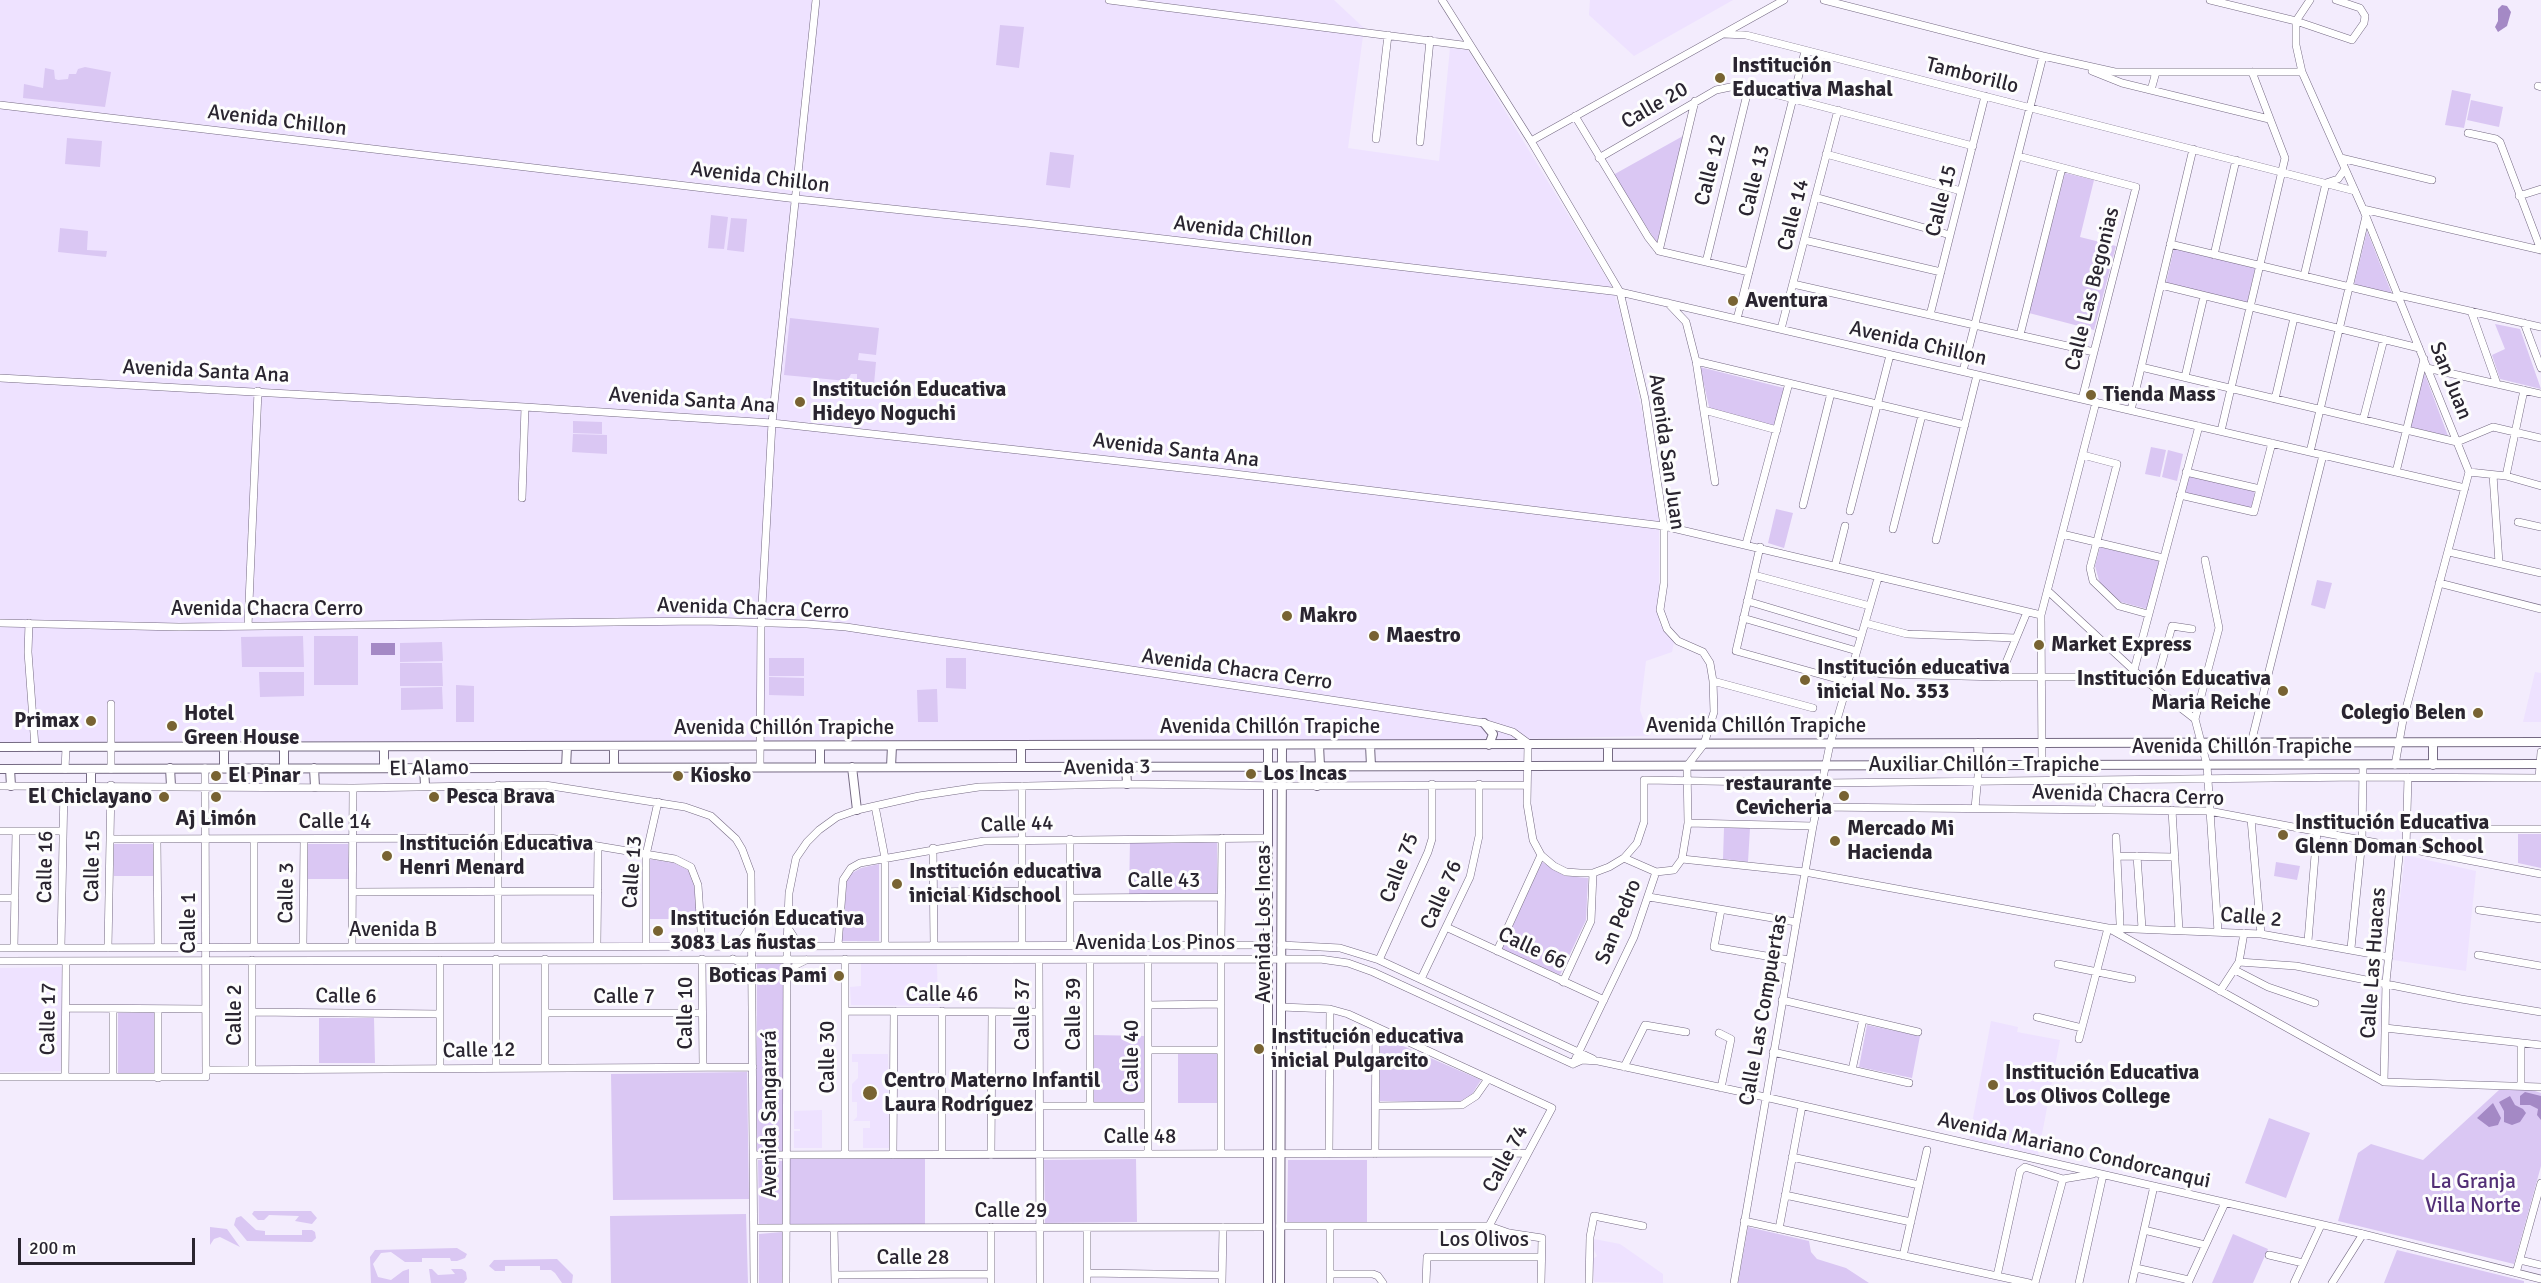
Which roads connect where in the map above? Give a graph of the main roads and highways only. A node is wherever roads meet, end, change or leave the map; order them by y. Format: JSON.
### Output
{"nodes":[{"id":1,"x":1484,"y":723,"type":"road end"},
{"id":2,"x":2541,"y":742,"type":"edge"},
{"id":3,"x":1978,"y":743,"type":"junction"},
{"id":4,"x":2433,"y":743,"type":"junction"},
{"id":5,"x":1608,"y":744,"type":"junction"},
{"id":6,"x":1268,"y":745,"type":"junction"},
{"id":7,"x":1282,"y":745,"type":"junction"},
{"id":8,"x":1319,"y":745,"type":"junction"},
{"id":9,"x":1370,"y":745,"type":"junction"},
{"id":10,"x":1489,"y":745,"type":"junction"},
{"id":11,"x":614,"y":746,"type":"junction"},
{"id":12,"x":820,"y":746,"type":"junction"},
{"id":13,"x":891,"y":746,"type":"junction"},
{"id":14,"x":1021,"y":746,"type":"junction"},
{"id":15,"x":0,"y":747,"type":"edge"},
{"id":16,"x":224,"y":747,"type":"junction"},
{"id":17,"x":284,"y":747,"type":"junction"},
{"id":18,"x":384,"y":747,"type":"junction"},
{"id":19,"x":567,"y":747,"type":"junction"},
{"id":20,"x":2540,"y":764,"type":"edge"},
{"id":21,"x":1979,"y":765,"type":"junction"},
{"id":22,"x":2433,"y":765,"type":"junction"},
{"id":23,"x":1126,"y":766,"type":"junction"},
{"id":24,"x":1268,"y":766,"type":"junction"},
{"id":25,"x":1282,"y":766,"type":"junction"},
{"id":26,"x":1320,"y":766,"type":"junction"},
{"id":27,"x":1371,"y":766,"type":"junction"},
{"id":28,"x":1608,"y":766,"type":"junction"},
{"id":29,"x":614,"y":767,"type":"junction"},
{"id":30,"x":820,"y":767,"type":"junction"},
{"id":31,"x":852,"y":767,"type":"junction"},
{"id":32,"x":891,"y":767,"type":"junction"},
{"id":33,"x":1021,"y":767,"type":"junction"},
{"id":34,"x":170,"y":768,"type":"junction"},
{"id":35,"x":224,"y":768,"type":"junction"},
{"id":36,"x":284,"y":768,"type":"junction"},
{"id":37,"x":314,"y":768,"type":"junction"},
{"id":38,"x":384,"y":768,"type":"junction"},
{"id":39,"x":424,"y":768,"type":"junction"},
{"id":40,"x":566,"y":768,"type":"junction"},
{"id":41,"x":0,"y":769,"type":"edge"},
{"id":42,"x":10,"y":769,"type":"junction"},
{"id":43,"x":91,"y":769,"type":"junction"},
{"id":44,"x":1127,"y":784,"type":"road end"},
{"id":45,"x":91,"y":785,"type":"road end"},
{"id":46,"x":425,"y":785,"type":"road end"},
{"id":47,"x":11,"y":786,"type":"road end"},
{"id":48,"x":171,"y":786,"type":"road end"},
{"id":49,"x":1317,"y":786,"type":"road end"},
{"id":50,"x":315,"y":787,"type":"road end"},
{"id":51,"x":858,"y":810,"type":"road end"},
{"id":52,"x":1268,"y":1192,"type":"junction"},
{"id":53,"x":1281,"y":1192,"type":"junction"},
{"id":54,"x":1268,"y":1283,"type":"edge"},
{"id":55,"x":1280,"y":1283,"type":"edge"}],
"edges":[{"from":1,"to":10,"type":"main road"},
{"from":2,"to":4,"type":"main road","name":"Avenida Chillón Trapiche"},
{"from":3,"to":4,"type":"main road","name":"Avenida Chillón Trapiche"},
{"from":3,"to":5,"type":"main road","name":"Avenida Chillón Trapiche"},
{"from":3,"to":21,"type":"main road"},
{"from":4,"to":22,"type":"main road"},
{"from":5,"to":10,"type":"main road","name":"Avenida Chillón Trapiche"},
{"from":5,"to":28,"type":"main road"},
{"from":6,"to":7,"type":"main road","name":"Avenida Chillón Trapiche"},
{"from":6,"to":14,"type":"main road","name":"Avenida Chillón Trapiche"},
{"from":6,"to":24,"type":"main road","name":"Avenida Los Incas"},
{"from":7,"to":8,"type":"main road","name":"Avenida Chillón Trapiche"},
{"from":7,"to":25,"type":"main road","name":"Avenida Los Incas"},
{"from":8,"to":9,"type":"main road","name":"Avenida Chillón Trapiche"},
{"from":8,"to":26,"type":"main road"},
{"from":9,"to":10,"type":"main road","name":"Avenida Chillón Trapiche"},
{"from":9,"to":27,"type":"main road"},
{"from":11,"to":12,"type":"main road","name":"Avenida Chillón Trapiche"},
{"from":11,"to":19,"type":"main road","name":"Avenida Chillón Trapiche"},
{"from":11,"to":29,"type":"main road"},
{"from":12,"to":13,"type":"main road","name":"Avenida Chillón Trapiche"},
{"from":12,"to":30,"type":"main road"},
{"from":13,"to":14,"type":"main road","name":"Avenida Chillón Trapiche"},
{"from":13,"to":32,"type":"main road"},
{"from":14,"to":33,"type":"main road"},
{"from":15,"to":16,"type":"main road","name":"Avenida Chillón Trapiche"},
{"from":16,"to":17,"type":"main road","name":"Avenida Chillón Trapiche"},
{"from":16,"to":35,"type":"main road"},
{"from":17,"to":18,"type":"main road","name":"Avenida Chillón Trapiche"},
{"from":17,"to":36,"type":"main road"},
{"from":18,"to":19,"type":"main road","name":"Avenida Chillón Trapiche"},
{"from":18,"to":38,"type":"main road"},
{"from":19,"to":40,"type":"main road"},
{"from":20,"to":22,"type":"main road","name":"Avenida Chillón Trapiche"},
{"from":21,"to":22,"type":"main road","name":"Avenida Chillón Trapiche"},
{"from":21,"to":28,"type":"main road","name":"Avenida Chillón Trapiche"},
{"from":23,"to":24,"type":"main road","name":"Avenida Chillón Trapiche"},
{"from":23,"to":33,"type":"main road","name":"Avenida Chillón Trapiche"},
{"from":23,"to":44,"type":"main road"},
{"from":24,"to":25,"type":"main road","name":"Avenida Chillón Trapiche"},
{"from":24,"to":52,"type":"main road","name":"Avenida Los Incas"},
{"from":25,"to":26,"type":"main road","name":"Avenida Chillón Trapiche"},
{"from":25,"to":53,"type":"main road","name":"Avenida Los Incas"},
{"from":26,"to":27,"type":"main road","name":"Avenida Chillón Trapiche"},
{"from":26,"to":49,"type":"main road"},
{"from":27,"to":28,"type":"main road","name":"Avenida Chillón Trapiche"},
{"from":29,"to":30,"type":"main road","name":"Avenida Chillón Trapiche"},
{"from":29,"to":40,"type":"main road","name":"Avenida Chillón Trapiche"},
{"from":30,"to":31,"type":"main road","name":"Avenida Chillón Trapiche"},
{"from":31,"to":32,"type":"main road","name":"Avenida Chillón Trapiche"},
{"from":31,"to":51,"type":"main road"},
{"from":32,"to":33,"type":"main road","name":"Avenida Chillón Trapiche"},
{"from":34,"to":35,"type":"main road","name":"Avenida Chillón Trapiche"},
{"from":34,"to":43,"type":"main road","name":"Avenida Chillón Trapiche"},
{"from":34,"to":48,"type":"main road"},
{"from":35,"to":36,"type":"main road","name":"Avenida Chillón Trapiche"},
{"from":36,"to":37,"type":"main road","name":"Avenida Chillón Trapiche"},
{"from":37,"to":38,"type":"main road","name":"Avenida Chillón Trapiche"},
{"from":37,"to":50,"type":"main road"},
{"from":38,"to":39,"type":"main road","name":"Avenida Chillón Trapiche"},
{"from":39,"to":40,"type":"main road","name":"Avenida Chillón Trapiche"},
{"from":39,"to":46,"type":"main road"},
{"from":41,"to":42,"type":"main road","name":"Avenida Chillón Trapiche"},
{"from":42,"to":43,"type":"main road","name":"Avenida Chillón Trapiche"},
{"from":42,"to":47,"type":"main road"},
{"from":43,"to":45,"type":"main road"},
{"from":52,"to":53,"type":"main road"},
{"from":52,"to":54,"type":"main road","name":"Avenida Los Incas"},
{"from":53,"to":55,"type":"main road","name":"Avenida Los Incas"}]}
